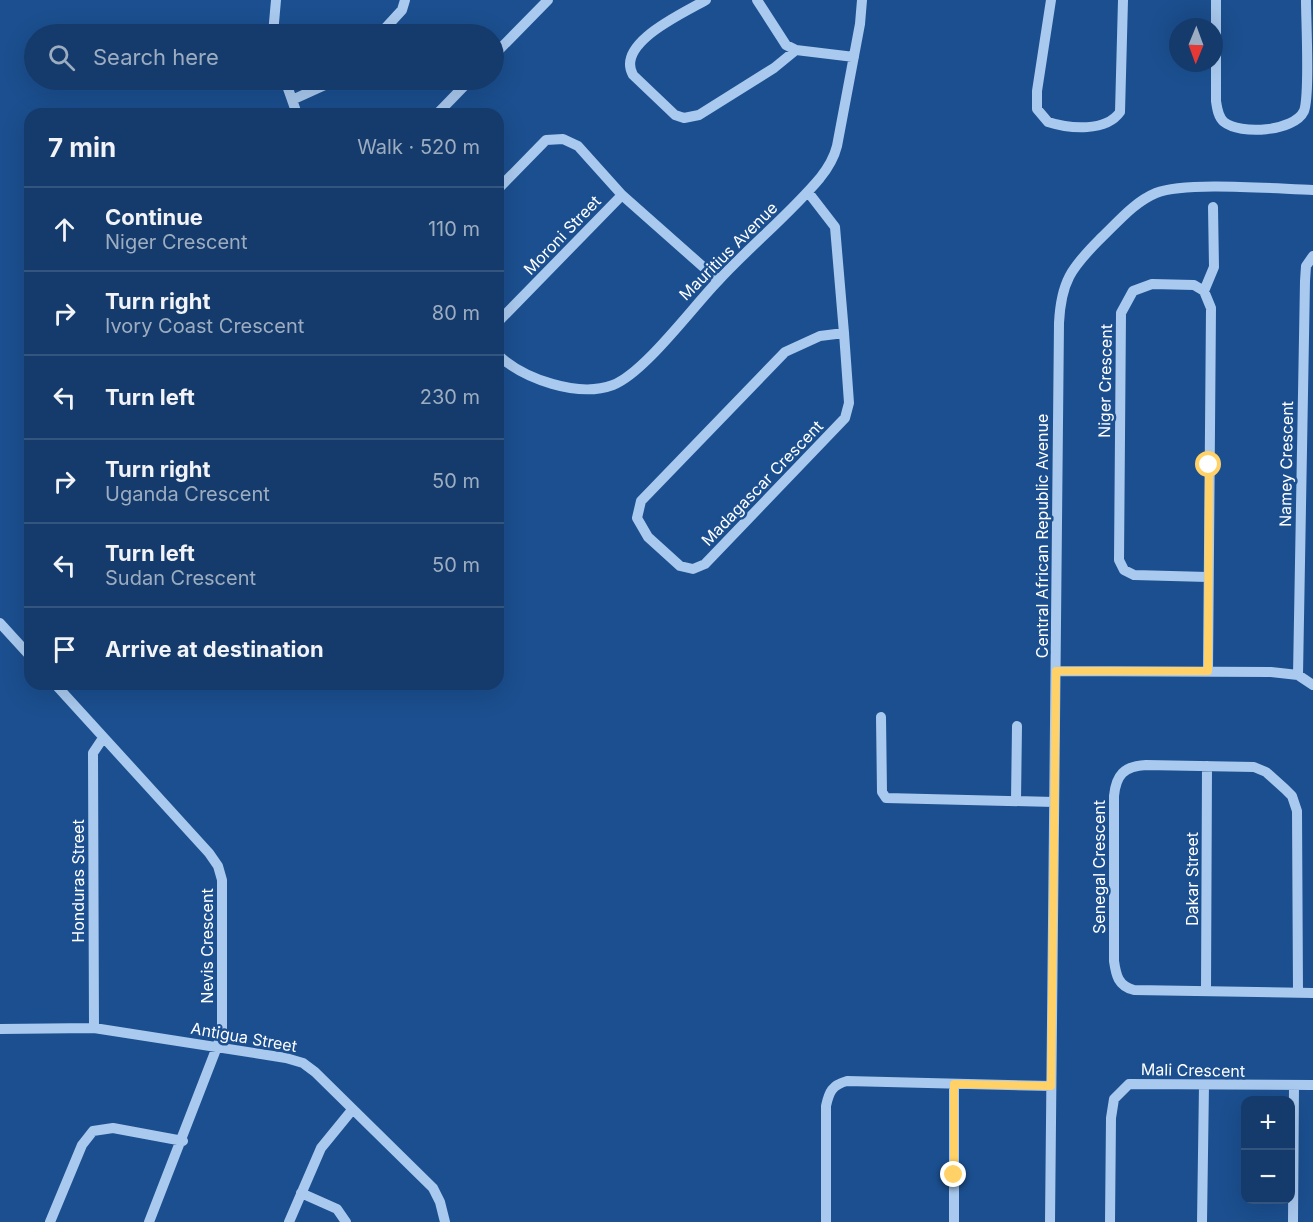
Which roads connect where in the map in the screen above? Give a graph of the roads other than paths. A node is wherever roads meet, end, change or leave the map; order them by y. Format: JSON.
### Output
{"nodes":[{"id":1,"x":276,"y":0,"type":"edge"},
{"id":2,"x":405,"y":0,"type":"edge"},
{"id":3,"x":548,"y":0,"type":"edge"},
{"id":4,"x":706,"y":0,"type":"edge"},
{"id":5,"x":757,"y":0,"type":"edge"},
{"id":6,"x":862,"y":0,"type":"edge"},
{"id":7,"x":1051,"y":0,"type":"edge"},
{"id":8,"x":1123,"y":0,"type":"edge"},
{"id":9,"x":1216,"y":0,"type":"edge"},
{"id":10,"x":1306,"y":0,"type":"edge"},
{"id":11,"x":274,"y":24,"type":"edge"},
{"id":12,"x":389,"y":24,"type":"edge"},
{"id":13,"x":504,"y":46,"type":"edge"},
{"id":14,"x":795,"y":50,"type":"junction"},
{"id":15,"x":854,"y":57,"type":"junction"},
{"id":16,"x":289,"y":90,"type":"edge"},
{"id":17,"x":313,"y":90,"type":"edge"},
{"id":18,"x":460,"y":90,"type":"edge"},
{"id":19,"x":292,"y":99,"type":"junction"},
{"id":20,"x":295,"y":108,"type":"edge"},
{"id":21,"x":443,"y":108,"type":"edge"},
{"id":22,"x":504,"y":183,"type":"edge"},
{"id":23,"x":1313,"y":190,"type":"edge"},
{"id":24,"x":808,"y":192,"type":"junction"},
{"id":25,"x":622,"y":195,"type":"junction"},
{"id":26,"x":1214,"y":207,"type":"dead end"},
{"id":27,"x":1313,"y":256,"type":"edge"},
{"id":28,"x":718,"y":280,"type":"junction"},
{"id":29,"x":1204,"y":291,"type":"junction"},
{"id":30,"x":504,"y":316,"type":"edge"},
{"id":31,"x":844,"y":333,"type":"junction"},
{"id":32,"x":504,"y":360,"type":"edge"},
{"id":33,"x":1209,"y":577,"type":"junction"},
{"id":34,"x":0,"y":623,"type":"edge"},
{"id":35,"x":24,"y":649,"type":"edge"},
{"id":36,"x":1056,"y":671,"type":"junction"},
{"id":37,"x":1208,"y":671,"type":"junction"},
{"id":38,"x":1298,"y":675,"type":"junction"},
{"id":39,"x":1313,"y":685,"type":"edge"},
{"id":40,"x":60,"y":690,"type":"edge"},
{"id":41,"x":881,"y":717,"type":"dead end"},
{"id":42,"x":1017,"y":726,"type":"dead end"},
{"id":43,"x":103,"y":738,"type":"junction"},
{"id":44,"x":1207,"y":766,"type":"junction"},
{"id":45,"x":1016,"y":801,"type":"junction"},
{"id":46,"x":1054,"y":802,"type":"junction"},
{"id":47,"x":1206,"y":991,"type":"junction"},
{"id":48,"x":1298,"y":992,"type":"junction"},
{"id":49,"x":1313,"y":993,"type":"edge"},
{"id":50,"x":94,"y":1028,"type":"junction"},
{"id":51,"x":0,"y":1029,"type":"edge"},
{"id":52,"x":216,"y":1046,"type":"junction"},
{"id":53,"x":954,"y":1084,"type":"junction"},
{"id":54,"x":1204,"y":1085,"type":"junction"},
{"id":55,"x":1294,"y":1085,"type":"junction"},
{"id":56,"x":1313,"y":1085,"type":"edge"},
{"id":57,"x":1051,"y":1086,"type":"junction"},
{"id":58,"x":352,"y":1110,"type":"junction"},
{"id":59,"x":183,"y":1141,"type":"junction"},
{"id":60,"x":301,"y":1193,"type":"junction"},
{"id":61,"x":50,"y":1222,"type":"edge"},
{"id":62,"x":149,"y":1222,"type":"edge"},
{"id":63,"x":289,"y":1222,"type":"edge"},
{"id":64,"x":346,"y":1222,"type":"edge"},
{"id":65,"x":444,"y":1222,"type":"edge"},
{"id":66,"x":826,"y":1222,"type":"edge"},
{"id":67,"x":954,"y":1222,"type":"edge"},
{"id":68,"x":1050,"y":1222,"type":"edge"},
{"id":69,"x":1110,"y":1222,"type":"edge"},
{"id":70,"x":1202,"y":1222,"type":"edge"},
{"id":71,"x":1293,"y":1222,"type":"edge"}],
"edges":[{"from":1,"to":11,"type":"street"},
{"from":2,"to":12,"type":"street"},
{"from":3,"to":13,"type":"street"},
{"from":4,"to":14,"type":"street"},
{"from":5,"to":14,"type":"street"},
{"from":6,"to":15,"type":"street","name":"Mauritius Avenue"},
{"from":7,"to":8,"type":"street"},
{"from":9,"to":10,"type":"street"},
{"from":14,"to":15,"type":"street"},
{"from":15,"to":24,"type":"street","name":"Mauritius Avenue"},
{"from":16,"to":19,"type":"street"},
{"from":17,"to":19,"type":"street"},
{"from":18,"to":21,"type":"street"},
{"from":19,"to":20,"type":"street"},
{"from":22,"to":25,"type":"street"},
{"from":23,"to":36,"type":"street","name":"Central African Republic Avenue"},
{"from":24,"to":28,"type":"street","name":"Mauritius Avenue"},
{"from":24,"to":31,"type":"street","name":"Madagascar Crescent"},
{"from":25,"to":28,"type":"street"},
{"from":25,"to":30,"type":"street","name":"Moroni Street"},
{"from":26,"to":29,"type":"street"},
{"from":27,"to":38,"type":"street","name":"Namey Crescent"},
{"from":28,"to":32,"type":"street","name":"Mauritius Avenue"},
{"from":29,"to":33,"type":"street"},
{"from":29,"to":33,"type":"street","name":"Niger Crescent"},
{"from":31,"to":31,"type":"street","name":"Madagascar Crescent"},
{"from":33,"to":37,"type":"street"},
{"from":34,"to":35,"type":"street"},
{"from":36,"to":37,"type":"street"},
{"from":36,"to":46,"type":"street","name":"Central African Republic Avenue"},
{"from":37,"to":38,"type":"street"},
{"from":38,"to":39,"type":"street"},
{"from":40,"to":43,"type":"street","name":"Nevis Crescent"},
{"from":41,"to":45,"type":"street"},
{"from":42,"to":45,"type":"street"},
{"from":43,"to":50,"type":"street","name":"Honduras Street"},
{"from":43,"to":52,"type":"street","name":"Nevis Crescent"},
{"from":44,"to":47,"type":"street","name":"Dakar Street"},
{"from":44,"to":47,"type":"street","name":"Senegal Crescent"},
{"from":44,"to":48,"type":"street","name":"Senegal Crescent"},
{"from":45,"to":46,"type":"street"},
{"from":46,"to":57,"type":"street","name":"Central African Republic Avenue"},
{"from":47,"to":48,"type":"street","name":"Senegal Crescent"},
{"from":48,"to":49,"type":"street","name":"Senegal Crescent"},
{"from":50,"to":51,"type":"street","name":"Antigua Street"},
{"from":50,"to":52,"type":"street","name":"Antigua Street"},
{"from":52,"to":58,"type":"street","name":"Antigua Street"},
{"from":52,"to":59,"type":"street","name":"Nevis Crescent"},
{"from":53,"to":57,"type":"street"},
{"from":53,"to":66,"type":"street"},
{"from":53,"to":67,"type":"street"},
{"from":54,"to":55,"type":"street","name":"Mali Crescent"},
{"from":54,"to":69,"type":"street","name":"Mali Crescent"},
{"from":54,"to":70,"type":"street"},
{"from":55,"to":56,"type":"street","name":"Mali Crescent"},
{"from":55,"to":71,"type":"street"},
{"from":57,"to":68,"type":"street","name":"Central African Republic Avenue"},
{"from":58,"to":60,"type":"street"},
{"from":58,"to":65,"type":"street","name":"Antigua Street"},
{"from":59,"to":61,"type":"street"},
{"from":59,"to":62,"type":"street","name":"Nevis Crescent"},
{"from":60,"to":63,"type":"street"},
{"from":60,"to":64,"type":"street"}]}
